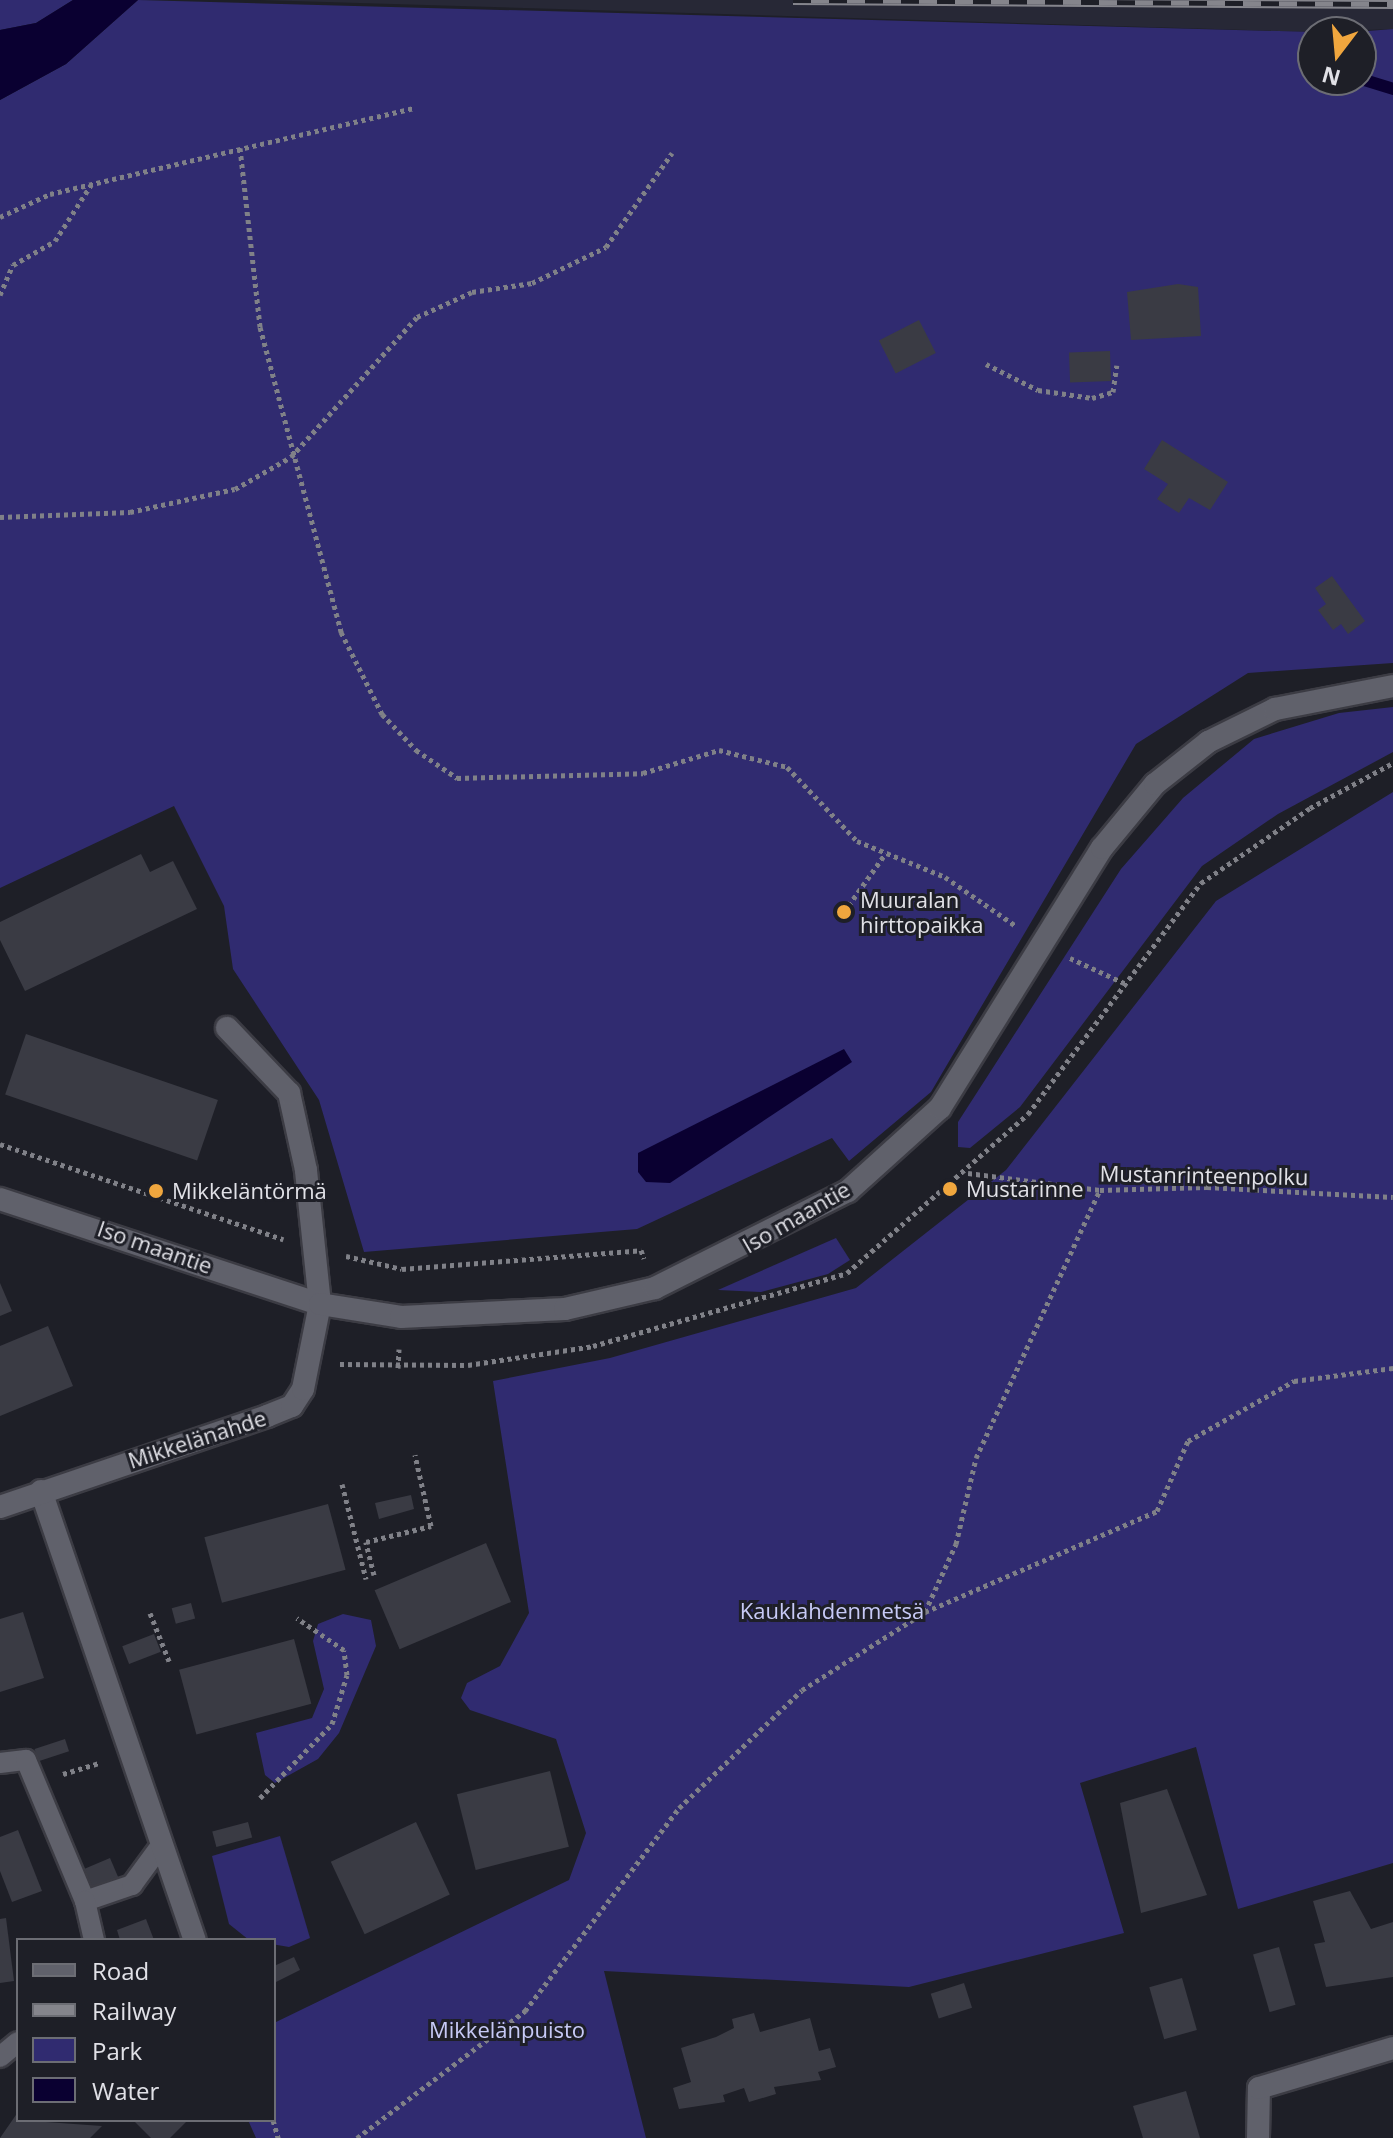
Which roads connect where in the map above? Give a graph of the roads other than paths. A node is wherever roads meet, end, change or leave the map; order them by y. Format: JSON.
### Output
{"nodes":[{"id":1,"x":1393,"y":686,"type":"edge"},
{"id":2,"x":227,"y":1028,"type":"dead end"},
{"id":3,"x":0,"y":1199,"type":"edge"},
{"id":4,"x":320,"y":1304,"type":"junction"},
{"id":5,"x":41,"y":1491,"type":"junction"},
{"id":6,"x":0,"y":1507,"type":"edge"},
{"id":7,"x":0,"y":1763,"type":"edge"},
{"id":8,"x":162,"y":1844,"type":"junction"},
{"id":9,"x":85,"y":1901,"type":"junction"},
{"id":10,"x":94,"y":1938,"type":"edge"},
{"id":11,"x":194,"y":1938,"type":"edge"},
{"id":12,"x":16,"y":2044,"type":"edge"},
{"id":13,"x":1393,"y":2048,"type":"edge"},
{"id":14,"x":0,"y":2057,"type":"edge"},
{"id":15,"x":1258,"y":2138,"type":"edge"}],
"edges":[{"from":1,"to":4,"type":"main road","name":"Iso maantie"},
{"from":2,"to":4,"type":"main road","name":"Mikkelänahde"},
{"from":3,"to":4,"type":"main road","name":"Iso maantie"},
{"from":4,"to":5,"type":"main road","name":"Mikkelänahde"},
{"from":5,"to":6,"type":"main road","name":"Mikkelänahde"},
{"from":5,"to":8,"type":"main road"},
{"from":7,"to":9,"type":"lane"},
{"from":8,"to":9,"type":"lane"},
{"from":8,"to":11,"type":"main road"},
{"from":9,"to":10,"type":"lane"},
{"from":12,"to":14,"type":"lane"},
{"from":13,"to":15,"type":"main road"}]}
